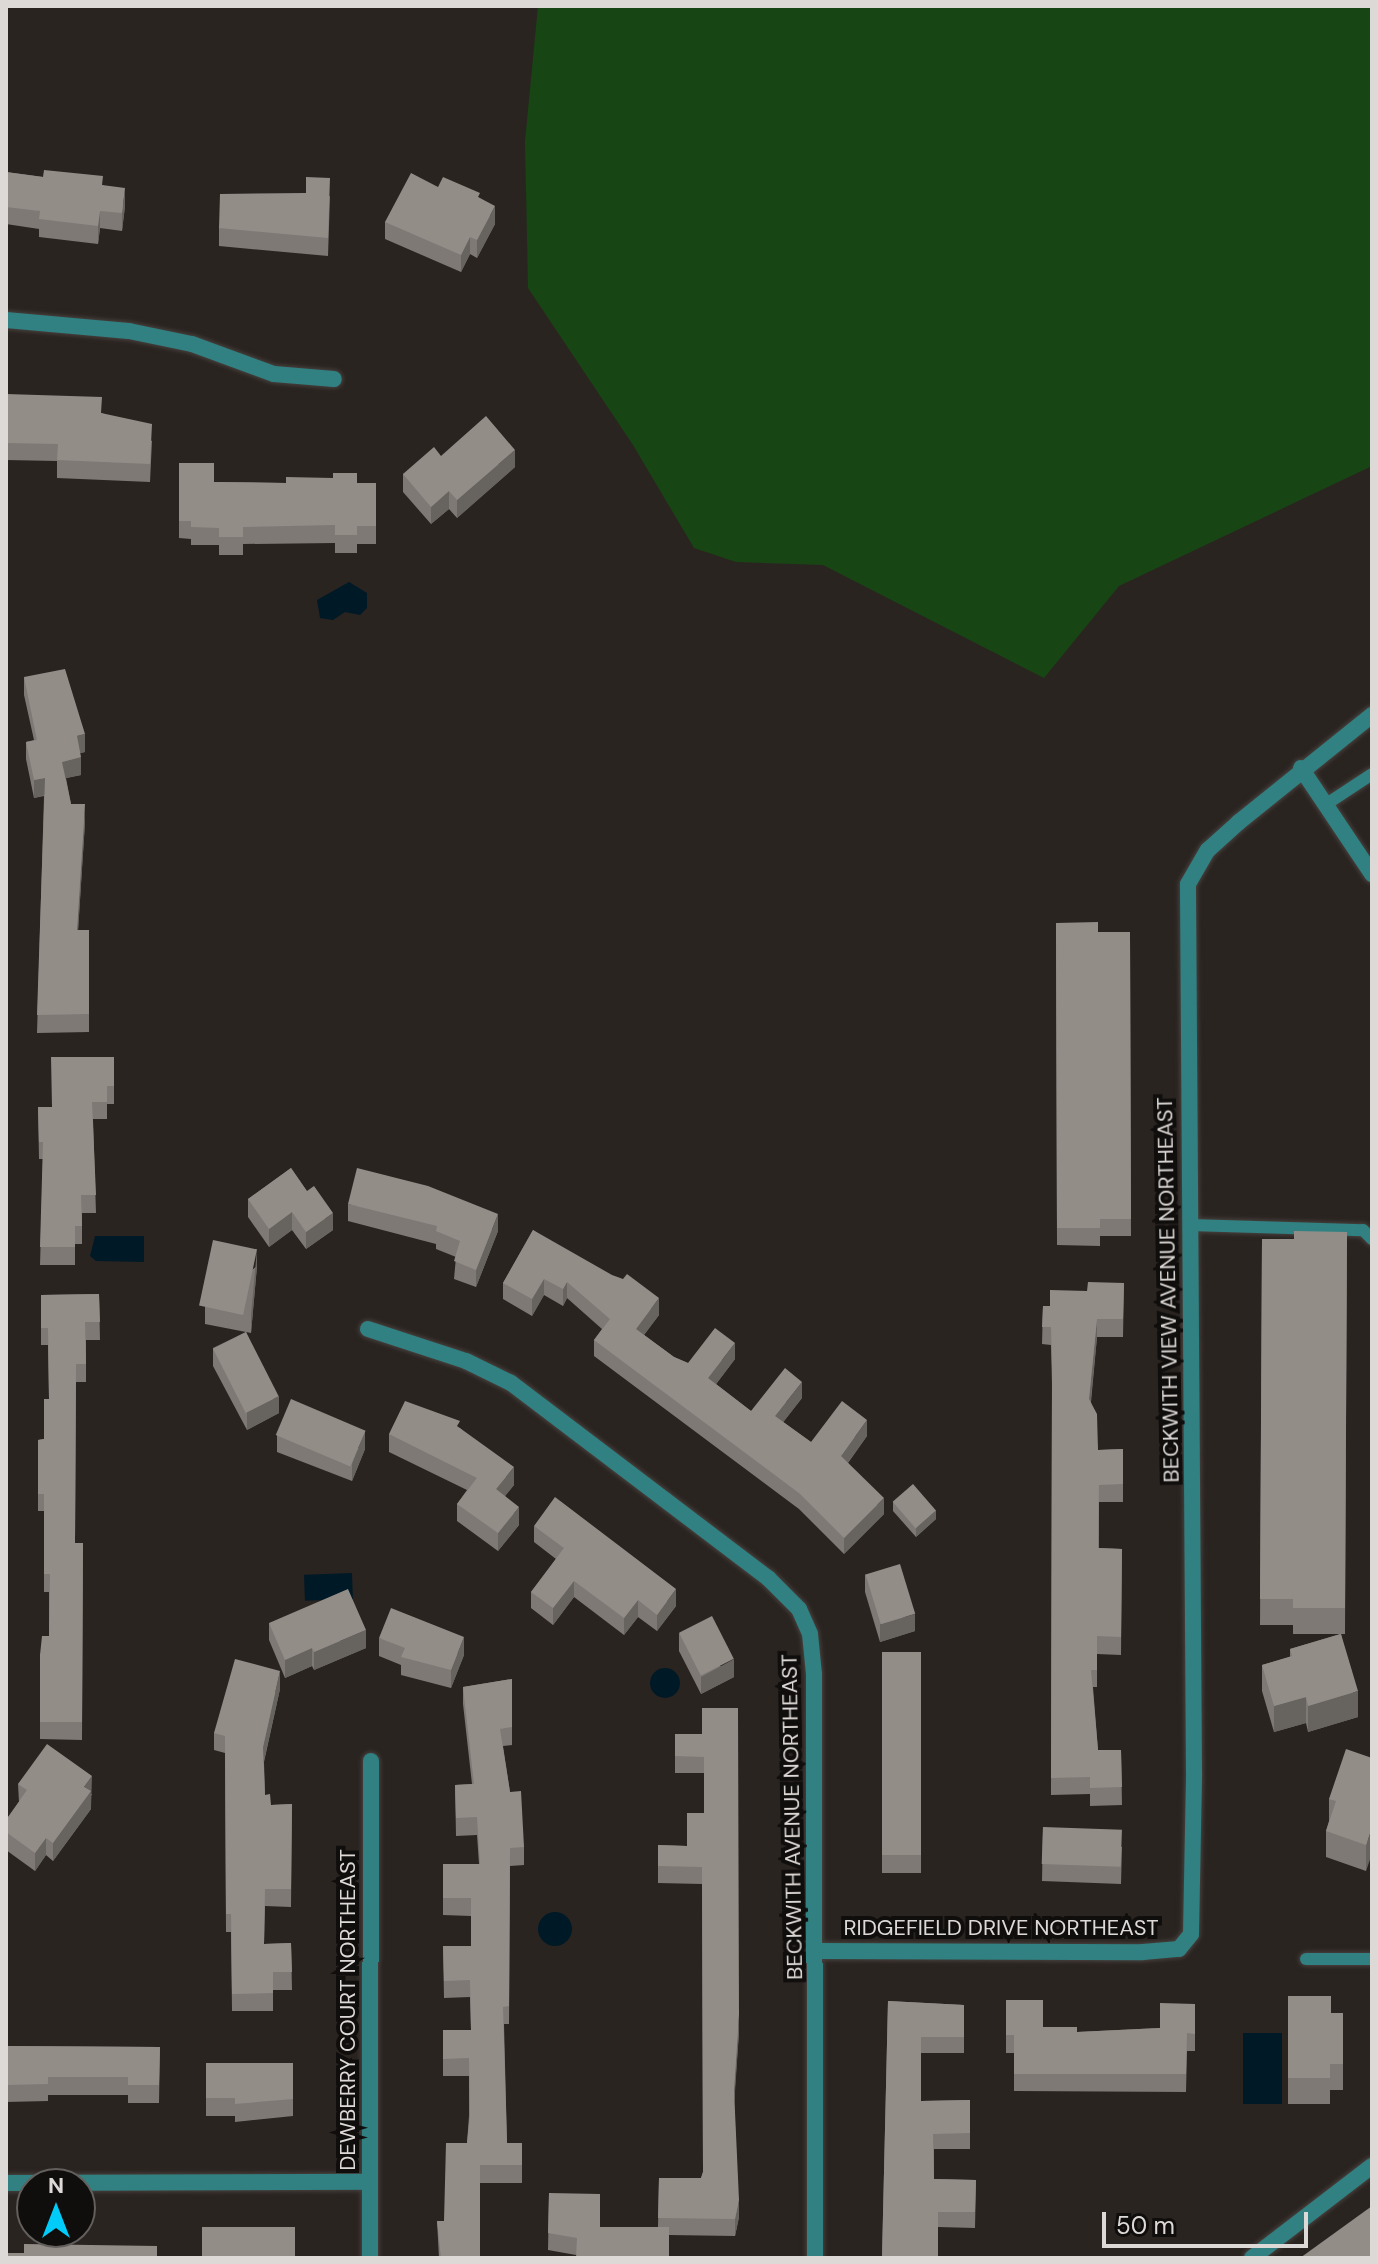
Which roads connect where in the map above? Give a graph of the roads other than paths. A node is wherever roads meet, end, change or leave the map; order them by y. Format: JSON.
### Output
{"nodes":[{"id":1,"x":6,"y":320,"type":"edge"},
{"id":2,"x":334,"y":379,"type":"dead end"},
{"id":3,"x":1372,"y":715,"type":"edge"},
{"id":4,"x":1301,"y":768,"type":"junction"},
{"id":5,"x":1372,"y":774,"type":"edge"},
{"id":6,"x":1325,"y":805,"type":"junction"},
{"id":7,"x":1372,"y":874,"type":"edge"},
{"id":8,"x":1190,"y":1225,"type":"junction"},
{"id":9,"x":1372,"y":1239,"type":"edge"},
{"id":10,"x":368,"y":1329,"type":"dead end"},
{"id":11,"x":371,"y":1761,"type":"dead end"},
{"id":12,"x":1185,"y":1946,"type":"joint"},
{"id":13,"x":816,"y":1951,"type":"junction"},
{"id":14,"x":1306,"y":1959,"type":"dead end"},
{"id":15,"x":1372,"y":1959,"type":"edge"},
{"id":16,"x":1372,"y":2166,"type":"edge"},
{"id":17,"x":369,"y":2182,"type":"junction"},
{"id":18,"x":6,"y":2183,"type":"edge"},
{"id":19,"x":370,"y":2258,"type":"edge"},
{"id":20,"x":815,"y":2258,"type":"edge"},
{"id":21,"x":1252,"y":2258,"type":"edge"}],
"edges":[{"from":1,"to":2,"type":"street"},
{"from":3,"to":4,"type":"street","name":"BECKWITH VIEW AVENUE NORTHEAST"},
{"from":4,"to":6,"type":"street"},
{"from":4,"to":8,"type":"street","name":"BECKWITH VIEW AVENUE NORTHEAST"},
{"from":5,"to":6,"type":"lane"},
{"from":6,"to":7,"type":"street"},
{"from":8,"to":9,"type":"lane"},
{"from":8,"to":12,"type":"street","name":"BECKWITH VIEW AVENUE NORTHEAST"},
{"from":10,"to":13,"type":"street","name":"BECKWITH AVENUE NORTHEAST"},
{"from":11,"to":17,"type":"street","name":"DEWBERRY COURT NORTHEAST"},
{"from":12,"to":13,"type":"street","name":"RIDGEFIELD DRIVE NORTHEAST"},
{"from":13,"to":20,"type":"street","name":"BECKWITH AVENUE NORTHEAST"},
{"from":14,"to":15,"type":"lane"},
{"from":16,"to":21,"type":"street"},
{"from":17,"to":18,"type":"street"},
{"from":17,"to":19,"type":"street","name":"DEWBERRY COURT NORTHEAST"}]}
